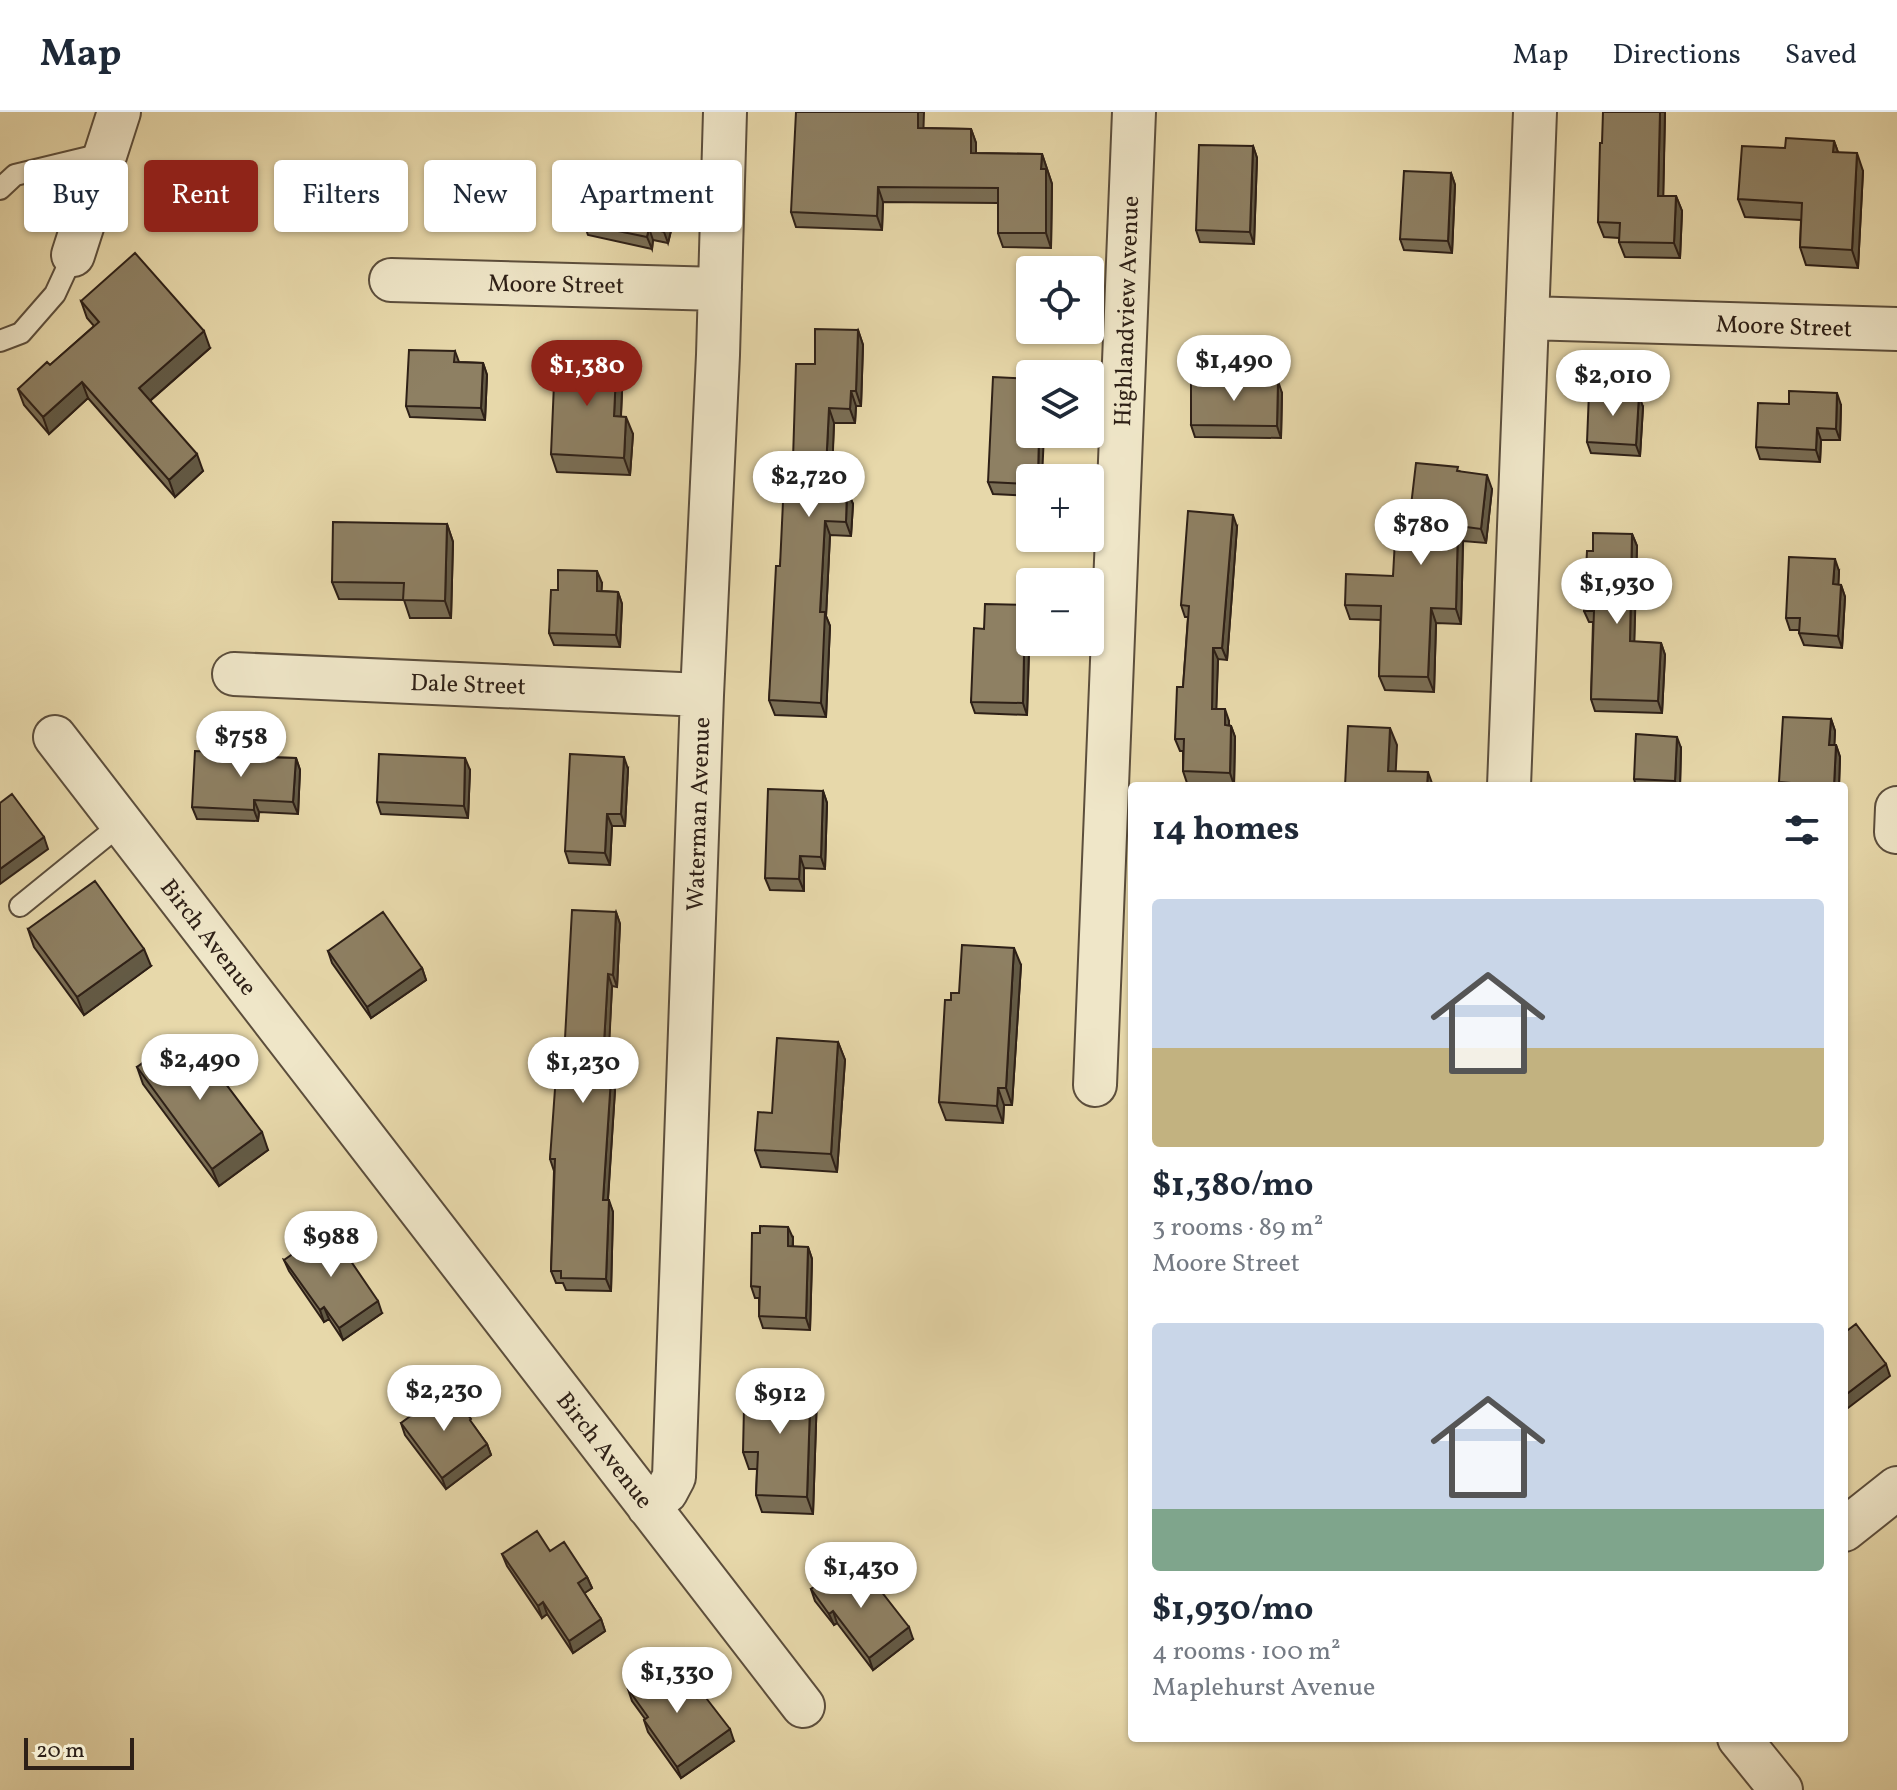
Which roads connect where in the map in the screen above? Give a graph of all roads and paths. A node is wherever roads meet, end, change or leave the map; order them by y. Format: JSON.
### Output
{"nodes":[{"id":1,"x":119,"y":112,"type":"edge"},
{"id":2,"x":725,"y":112,"type":"edge"},
{"id":3,"x":1134,"y":112,"type":"edge"},
{"id":4,"x":1535,"y":112,"type":"edge"},
{"id":5,"x":106,"y":153,"type":"junction"},
{"id":6,"x":0,"y":189,"type":"edge"},
{"id":7,"x":73,"y":255,"type":"joint"},
{"id":8,"x":391,"y":280,"type":"dead end"},
{"id":9,"x":720,"y":289,"type":"junction"},
{"id":10,"x":1527,"y":318,"type":"junction"},
{"id":11,"x":1897,"y":329,"type":"edge"},
{"id":12,"x":0,"y":341,"type":"edge"},
{"id":13,"x":234,"y":674,"type":"dead end"},
{"id":14,"x":702,"y":695,"type":"junction"},
{"id":15,"x":55,"y":737,"type":"dead end"},
{"id":16,"x":1509,"y":782,"type":"edge"},
{"id":17,"x":1897,"y":808,"type":"edge"},
{"id":18,"x":121,"y":824,"type":"junction"},
{"id":19,"x":1896,"y":832,"type":"edge"},
{"id":20,"x":20,"y":906,"type":"dead end"},
{"id":21,"x":1095,"y":1085,"type":"dead end"},
{"id":22,"x":1897,"y":1488,"type":"edge"},
{"id":23,"x":648,"y":1506,"type":"junction"},
{"id":24,"x":1848,"y":1527,"type":"edge"},
{"id":25,"x":803,"y":1706,"type":"dead end"},
{"id":26,"x":1742,"y":1742,"type":"edge"},
{"id":27,"x":1781,"y":1790,"type":"edge"}],
"edges":[{"from":1,"to":5,"type":"street"},
{"from":2,"to":9,"type":"street","name":"Waterman Avenue"},
{"from":3,"to":21,"type":"street","name":"Highlandview Avenue"},
{"from":4,"to":10,"type":"street"},
{"from":5,"to":6,"type":"lane"},
{"from":5,"to":7,"type":"street"},
{"from":7,"to":12,"type":"lane"},
{"from":8,"to":9,"type":"street","name":"Moore Street"},
{"from":9,"to":14,"type":"street","name":"Waterman Avenue"},
{"from":10,"to":11,"type":"street","name":"Moore Street"},
{"from":10,"to":16,"type":"street"},
{"from":13,"to":14,"type":"street","name":"Dale Street"},
{"from":14,"to":23,"type":"street","name":"Waterman Avenue"},
{"from":15,"to":18,"type":"street","name":"Birch Avenue"},
{"from":17,"to":19,"type":"street"},
{"from":18,"to":20,"type":"lane"},
{"from":18,"to":23,"type":"street","name":"Birch Avenue"},
{"from":22,"to":24,"type":"street"},
{"from":23,"to":25,"type":"street","name":"Birch Avenue"},
{"from":26,"to":27,"type":"street"}]}
